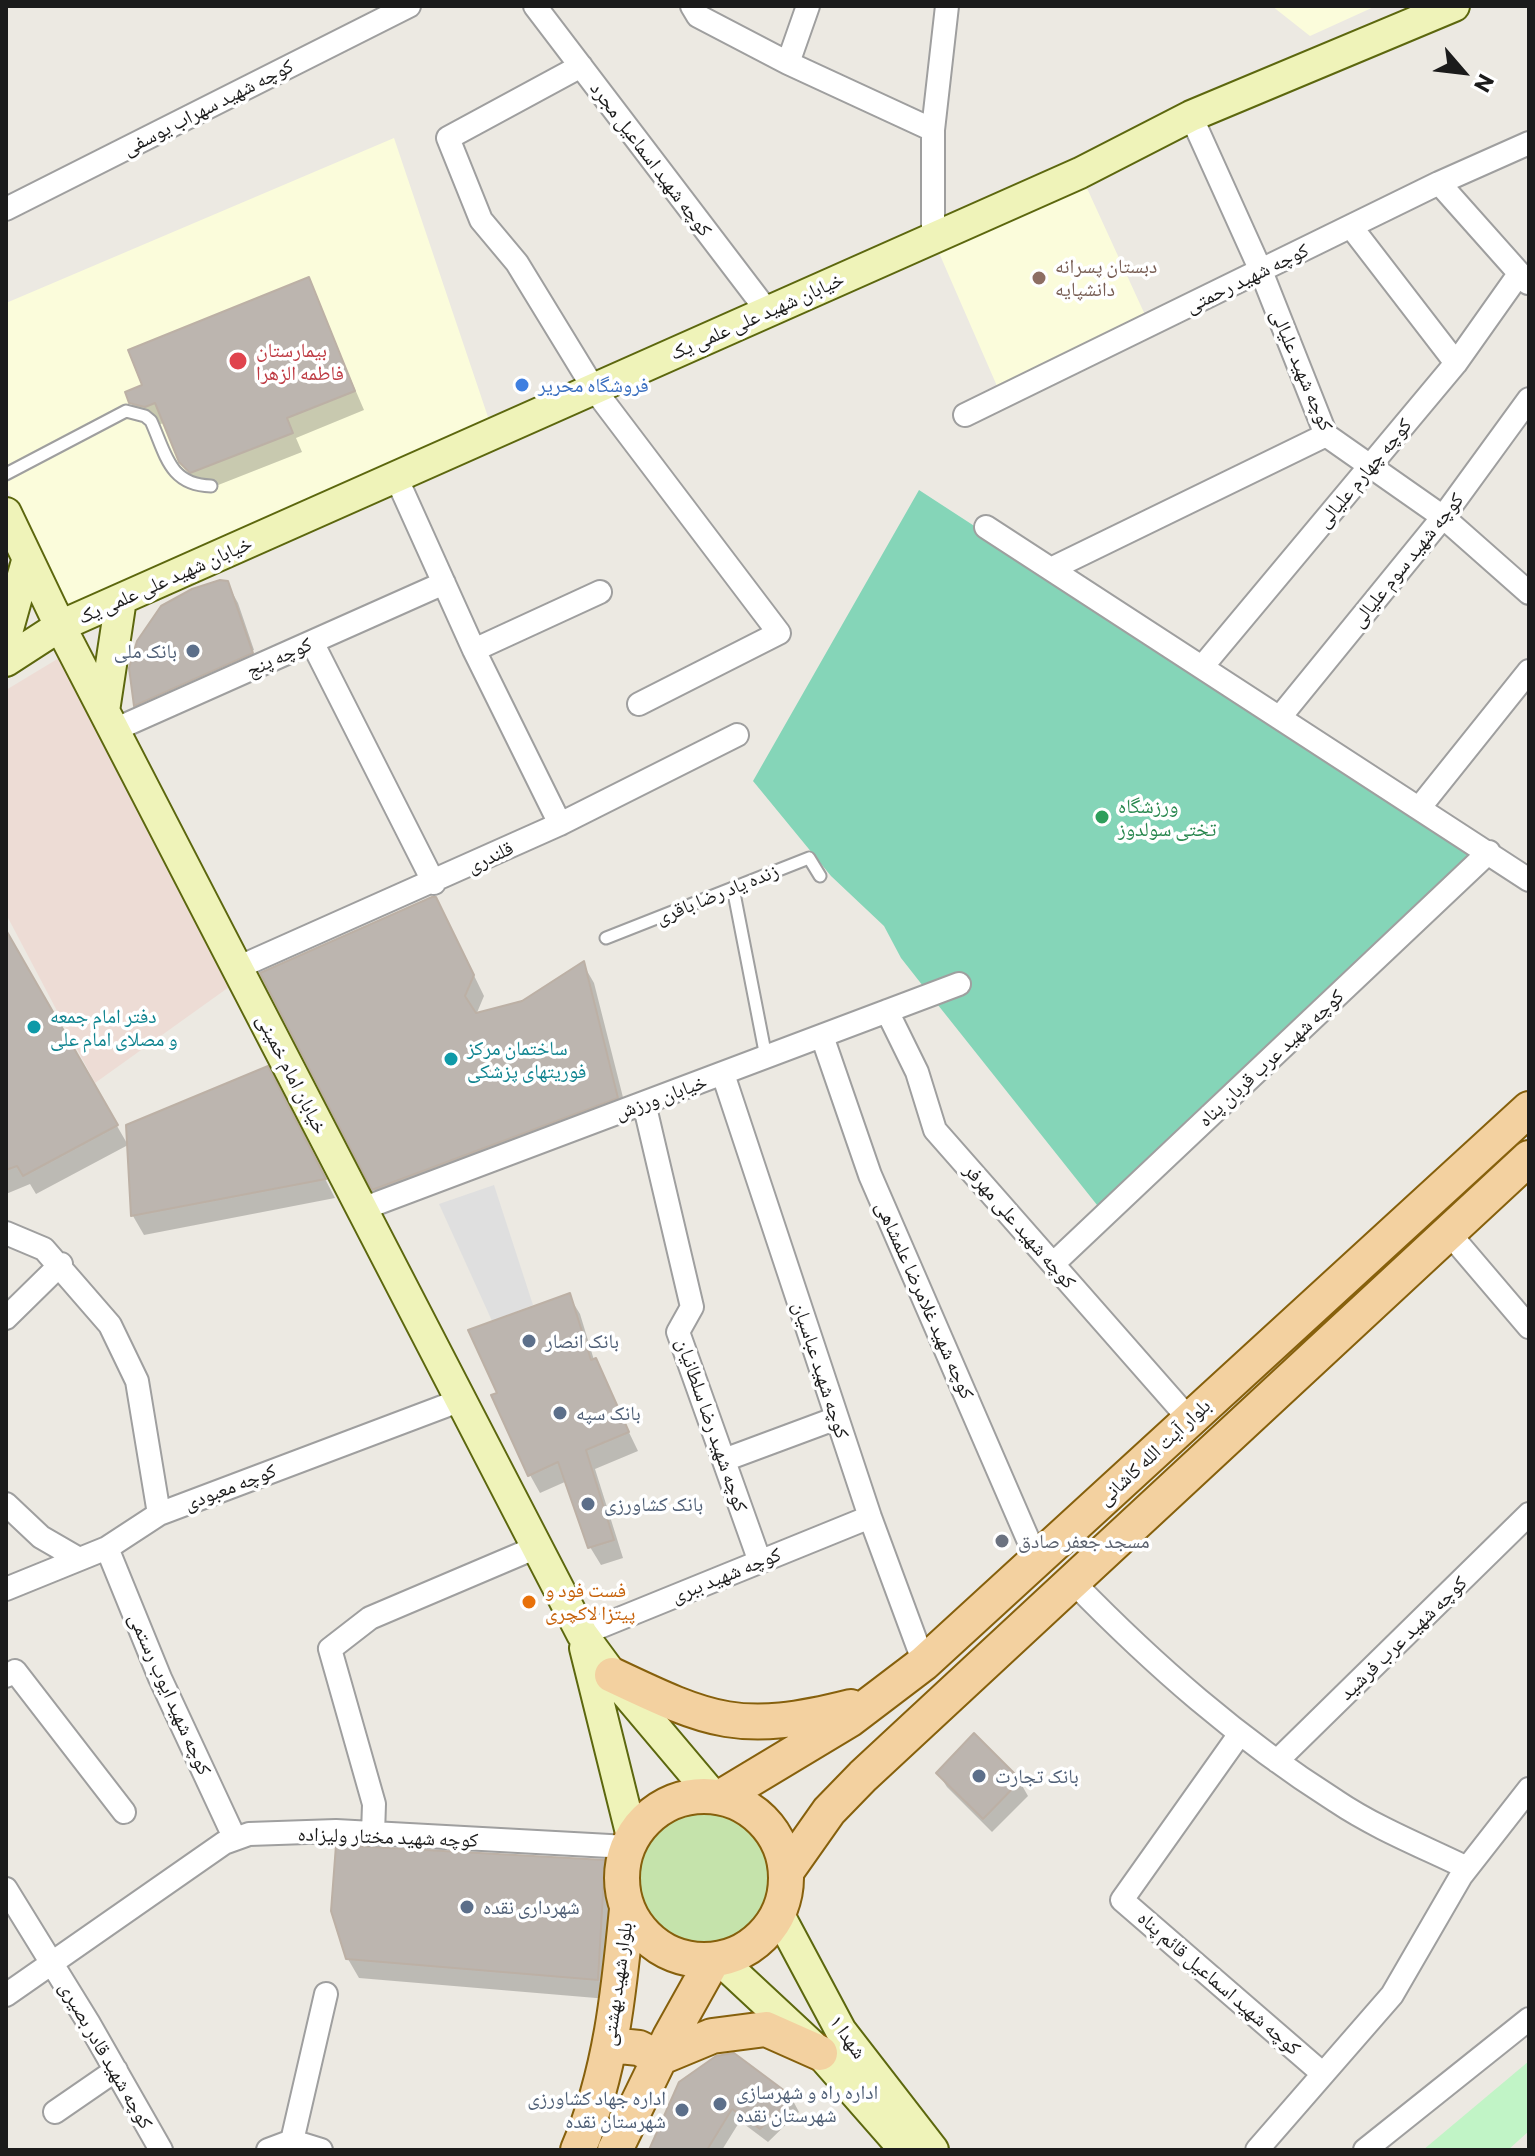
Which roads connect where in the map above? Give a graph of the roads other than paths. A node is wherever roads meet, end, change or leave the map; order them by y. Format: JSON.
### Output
{"nodes":[{"id":1,"x":409,"y":6,"type":"edge"},
{"id":2,"x":535,"y":6,"type":"edge"},
{"id":3,"x":692,"y":6,"type":"edge"},
{"id":4,"x":808,"y":6,"type":"edge"},
{"id":5,"x":1454,"y":6,"type":"edge"},
{"id":6,"x":953,"y":9,"type":"edge"},
{"id":7,"x":788,"y":63,"type":"junction"},
{"id":8,"x":581,"y":66,"type":"junction"},
{"id":9,"x":1191,"y":116,"type":"junction"},
{"id":10,"x":933,"y":130,"type":"junction"},
{"id":11,"x":1529,"y":143,"type":"edge"},
{"id":12,"x":1439,"y":183,"type":"junction"},
{"id":13,"x":6,"y":209,"type":"edge"},
{"id":14,"x":1352,"y":228,"type":"junction"},
{"id":15,"x":933,"y":239,"type":"junction"},
{"id":16,"x":1261,"y":271,"type":"junction"},
{"id":17,"x":1524,"y":279,"type":"edge"},
{"id":18,"x":768,"y":312,"type":"junction"},
{"id":19,"x":1456,"y":363,"type":"junction"},
{"id":20,"x":594,"y":389,"type":"junction"},
{"id":21,"x":1529,"y":399,"type":"edge"},
{"id":22,"x":965,"y":415,"type":"dead end"},
{"id":23,"x":1326,"y":435,"type":"junction"},
{"id":24,"x":1371,"y":465,"type":"junction"},
{"id":25,"x":6,"y":474,"type":"edge"},
{"id":26,"x":396,"y":477,"type":"junction"},
{"id":27,"x":211,"y":486,"type":"dead end"},
{"id":28,"x":6,"y":513,"type":"edge"},
{"id":29,"x":1443,"y":517,"type":"junction"},
{"id":30,"x":986,"y":527,"type":"dead end"},
{"id":31,"x":27,"y":561,"type":"junction"},
{"id":32,"x":1051,"y":569,"type":"junction"},
{"id":33,"x":444,"y":583,"type":"junction"},
{"id":34,"x":600,"y":592,"type":"dead end"},
{"id":35,"x":1529,"y":593,"type":"edge"},
{"id":36,"x":121,"y":599,"type":"junction"},
{"id":37,"x":60,"y":626,"type":"junction"},
{"id":38,"x":6,"y":636,"type":"edge"},
{"id":39,"x":312,"y":642,"type":"junction"},
{"id":40,"x":474,"y":650,"type":"junction"},
{"id":41,"x":6,"y":661,"type":"edge"},
{"id":42,"x":1202,"y":667,"type":"junction"},
{"id":43,"x":1529,"y":671,"type":"edge"},
{"id":44,"x":639,"y":704,"type":"dead end"},
{"id":45,"x":1280,"y":717,"type":"junction"},
{"id":46,"x":109,"y":720,"type":"junction"},
{"id":47,"x":737,"y":735,"type":"dead end"},
{"id":48,"x":1420,"y":807,"type":"junction"},
{"id":49,"x":560,"y":824,"type":"junction"},
{"id":50,"x":1489,"y":852,"type":"junction"},
{"id":51,"x":820,"y":876,"type":"dead end"},
{"id":52,"x":1529,"y":880,"type":"edge"},
{"id":53,"x":434,"y":883,"type":"junction"},
{"id":54,"x":733,"y":888,"type":"junction"},
{"id":55,"x":606,"y":938,"type":"dead end"},
{"id":56,"x":237,"y":968,"type":"junction"},
{"id":57,"x":959,"y":984,"type":"dead end"},
{"id":58,"x":887,"y":1011,"type":"junction"},
{"id":59,"x":822,"y":1036,"type":"junction"},
{"id":60,"x":766,"y":1057,"type":"junction"},
{"id":61,"x":723,"y":1074,"type":"junction"},
{"id":62,"x":644,"y":1103,"type":"junction"},
{"id":63,"x":1529,"y":1109,"type":"edge"},
{"id":64,"x":1529,"y":1158,"type":"edge"},
{"id":65,"x":362,"y":1209,"type":"junction"},
{"id":66,"x":1448,"y":1232,"type":"junction"},
{"id":67,"x":6,"y":1233,"type":"edge"},
{"id":68,"x":61,"y":1264,"type":"junction"},
{"id":69,"x":1053,"y":1264,"type":"junction"},
{"id":70,"x":6,"y":1318,"type":"edge"},
{"id":71,"x":1529,"y":1327,"type":"edge"},
{"id":72,"x":461,"y":1400,"type":"junction"},
{"id":73,"x":837,"y":1418,"type":"junction"},
{"id":74,"x":1190,"y":1420,"type":"junction"},
{"id":75,"x":724,"y":1460,"type":"junction"},
{"id":76,"x":6,"y":1504,"type":"edge"},
{"id":77,"x":159,"y":1514,"type":"junction"},
{"id":78,"x":1529,"y":1514,"type":"edge"},
{"id":79,"x":870,"y":1517,"type":"junction"},
{"id":80,"x":537,"y":1547,"type":"junction"},
{"id":81,"x":107,"y":1548,"type":"junction"},
{"id":82,"x":79,"y":1559,"type":"junction"},
{"id":83,"x":1037,"y":1560,"type":"junction"},
{"id":84,"x":760,"y":1562,"type":"junction"},
{"id":85,"x":1073,"y":1582,"type":"junction"},
{"id":86,"x":6,"y":1589,"type":"edge"},
{"id":87,"x":971,"y":1621,"type":"junction"},
{"id":88,"x":582,"y":1634,"type":"junction"},
{"id":89,"x":997,"y":1652,"type":"junction"},
{"id":90,"x":924,"y":1663,"type":"junction"},
{"id":91,"x":10,"y":1674,"type":"edge"},
{"id":92,"x":612,"y":1675,"type":"junction"},
{"id":93,"x":874,"y":1701,"type":"junction"},
{"id":94,"x":1239,"y":1735,"type":"junction"},
{"id":95,"x":1277,"y":1761,"type":"junction"},
{"id":96,"x":1529,"y":1789,"type":"edge"},
{"id":97,"x":717,"y":1797,"type":"junction"},
{"id":98,"x":124,"y":1812,"type":"dead end"},
{"id":99,"x":373,"y":1834,"type":"junction"},
{"id":100,"x":235,"y":1839,"type":"junction"},
{"id":101,"x":630,"y":1842,"type":"junction"},
{"id":102,"x":1467,"y":1868,"type":"junction"},
{"id":103,"x":786,"y":1872,"type":"junction"},
{"id":104,"x":10,"y":1904,"type":"edge"},
{"id":105,"x":627,"y":1909,"type":"junction"},
{"id":106,"x":778,"y":1913,"type":"junction"},
{"id":107,"x":51,"y":1960,"type":"junction"},
{"id":108,"x":716,"y":1960,"type":"junction"},
{"id":109,"x":326,"y":1994,"type":"dead end"},
{"id":110,"x":6,"y":1995,"type":"edge"},
{"id":111,"x":827,"y":2006,"type":"junction"},
{"id":112,"x":779,"y":2017,"type":"junction"},
{"id":113,"x":1529,"y":2019,"type":"edge"},
{"id":114,"x":610,"y":2045,"type":"junction"},
{"id":115,"x":820,"y":2053,"type":"junction"},
{"id":116,"x":659,"y":2058,"type":"junction"},
{"id":117,"x":116,"y":2070,"type":"junction"},
{"id":118,"x":1322,"y":2073,"type":"junction"},
{"id":119,"x":55,"y":2112,"type":"dead end"},
{"id":120,"x":292,"y":2141,"type":"junction"},
{"id":121,"x":161,"y":2150,"type":"edge"},
{"id":122,"x":268,"y":2150,"type":"edge"},
{"id":123,"x":321,"y":2150,"type":"edge"},
{"id":124,"x":578,"y":2150,"type":"edge"},
{"id":125,"x":615,"y":2150,"type":"edge"},
{"id":126,"x":905,"y":2150,"type":"edge"},
{"id":127,"x":933,"y":2150,"type":"edge"},
{"id":128,"x":1257,"y":2150,"type":"edge"},
{"id":129,"x":1365,"y":2150,"type":"edge"}],
"edges":[{"from":1,"to":13,"type":"street","name":"کوچه شهید سهراب یوسفی"},
{"from":2,"to":8,"type":"street","name":"کوچه شهید اسماعیل مجرد"},
{"from":3,"to":7,"type":"street"},
{"from":4,"to":7,"type":"street"},
{"from":5,"to":9,"type":"main road","name":"خیابان شهید علی علمی یک"},
{"from":6,"to":10,"type":"street"},
{"from":7,"to":10,"type":"street"},
{"from":8,"to":18,"type":"street","name":"کوچه شهید اسماعیل مجرد"},
{"from":8,"to":20,"type":"street"},
{"from":9,"to":15,"type":"main road","name":"خیابان شهید علی علمی یک"},
{"from":9,"to":16,"type":"street","name":"کوچه شهید علیالی"},
{"from":10,"to":15,"type":"street"},
{"from":11,"to":12,"type":"street","name":"کوچه شهید رحمتی"},
{"from":12,"to":14,"type":"street","name":"کوچه شهید رحمتی"},
{"from":12,"to":17,"type":"street"},
{"from":14,"to":16,"type":"street","name":"کوچه شهید رحمتی"},
{"from":14,"to":19,"type":"street"},
{"from":15,"to":18,"type":"main road","name":"خیابان شهید علی علمی یک"},
{"from":16,"to":22,"type":"street","name":"کوچه شهید رحمتی"},
{"from":16,"to":23,"type":"street","name":"کوچه شهید علیالی"},
{"from":17,"to":19,"type":"street","name":"کوچه چهارم علیالی"},
{"from":18,"to":20,"type":"main road","name":"خیابان شهید علی علمی یک"},
{"from":19,"to":24,"type":"street","name":"کوچه چهارم علیالی"},
{"from":20,"to":26,"type":"main road","name":"خیابان شهید علی علمی یک"},
{"from":20,"to":44,"type":"street"},
{"from":21,"to":29,"type":"street","name":"کوچه شهید سوم علیالی"},
{"from":23,"to":24,"type":"street","name":"کوچه شهید علیالی"},
{"from":23,"to":32,"type":"street"},
{"from":24,"to":29,"type":"street","name":"کوچه شهید علیالی"},
{"from":24,"to":42,"type":"street","name":"کوچه چهارم علیالی"},
{"from":25,"to":27,"type":"lane"},
{"from":26,"to":33,"type":"street"},
{"from":26,"to":36,"type":"main road","name":"خیابان شهید علی علمی یک"},
{"from":28,"to":31,"type":"main road","name":"خیابان امام خمینی"},
{"from":29,"to":35,"type":"street","name":"کوچه شهید علیالی"},
{"from":29,"to":45,"type":"street","name":"کوچه شهید سوم علیالی"},
{"from":30,"to":32,"type":"street"},
{"from":31,"to":37,"type":"main road","name":"خیابان امام خمینی"},
{"from":31,"to":38,"type":"main road"},
{"from":32,"to":42,"type":"street"},
{"from":33,"to":39,"type":"street","name":"کوچه پنج"},
{"from":33,"to":40,"type":"street"},
{"from":34,"to":40,"type":"street"},
{"from":36,"to":37,"type":"main road","name":"خیابان شهید علی علمی یک"},
{"from":36,"to":46,"type":"main road"},
{"from":37,"to":41,"type":"main road","name":"خیابان شهید علی علمی یک"},
{"from":37,"to":46,"type":"main road","name":"خیابان امام خمینی"},
{"from":39,"to":46,"type":"street","name":"کوچه پنج"},
{"from":39,"to":53,"type":"street"},
{"from":40,"to":49,"type":"street"},
{"from":42,"to":45,"type":"street"},
{"from":43,"to":48,"type":"street"},
{"from":45,"to":48,"type":"street"},
{"from":46,"to":56,"type":"main road","name":"خیابان امام خمینی"},
{"from":47,"to":49,"type":"street","name":"قلندری"},
{"from":48,"to":50,"type":"street"},
{"from":49,"to":53,"type":"street","name":"قلندری"},
{"from":50,"to":52,"type":"street"},
{"from":50,"to":69,"type":"street","name":"کوچه شهید عرب قربان پناه"},
{"from":51,"to":54,"type":"lane","name":"زنده یاد رضا باقری"},
{"from":53,"to":56,"type":"street","name":"قلندری"},
{"from":54,"to":55,"type":"lane","name":"زنده یاد رضا باقری"},
{"from":54,"to":60,"type":"lane"},
{"from":56,"to":65,"type":"main road","name":"خیابان امام خمینی"},
{"from":57,"to":58,"type":"street","name":"خیابان ورزش"},
{"from":58,"to":59,"type":"street","name":"خیابان ورزش"},
{"from":58,"to":69,"type":"street","name":"کوچه شهید علی مهرفر"},
{"from":59,"to":60,"type":"street","name":"خیابان ورزش"},
{"from":59,"to":83,"type":"street","name":"کوچه شهید غلامرضا علمشاهی"},
{"from":60,"to":61,"type":"street","name":"خیابان ورزش"},
{"from":61,"to":62,"type":"street","name":"خیابان ورزش"},
{"from":61,"to":73,"type":"street","name":"کوچه شهید عباسیان"},
{"from":62,"to":65,"type":"street","name":"خیابان ورزش"},
{"from":62,"to":75,"type":"street","name":"کوچه شهید رضا سلطانیان"},
{"from":63,"to":74,"type":"main road","name":"بلوار آیت الله کاشانی"},
{"from":64,"to":66,"type":"main road","name":"بلوار آیت الله کاشانی"},
{"from":65,"to":72,"type":"main road","name":"خیابان امام خمینی"},
{"from":66,"to":71,"type":"street"},
{"from":66,"to":85,"type":"main road","name":"بلوار آیت الله کاشانی"},
{"from":67,"to":68,"type":"street"},
{"from":68,"to":70,"type":"street"},
{"from":68,"to":77,"type":"street"},
{"from":69,"to":74,"type":"street","name":"کوچه شهید علی مهرفر"},
{"from":72,"to":77,"type":"street","name":"کوچه معبودی"},
{"from":72,"to":80,"type":"main road","name":"خیابان امام خمینی"},
{"from":73,"to":75,"type":"street"},
{"from":73,"to":79,"type":"street","name":"کوچه شهید عباسیان"},
{"from":74,"to":83,"type":"main road","name":"بلوار آیت الله کاشانی"},
{"from":75,"to":84,"type":"street","name":"کوچه شهید رضا سلطانیان"},
{"from":76,"to":82,"type":"street"},
{"from":77,"to":81,"type":"street","name":"کوچه معبودی"},
{"from":78,"to":95,"type":"street","name":"کوچه شهید عرب فرشید"},
{"from":79,"to":84,"type":"street","name":"کوچه شهید ببری"},
{"from":79,"to":90,"type":"street","name":"کوچه شهید عباسیان"},
{"from":80,"to":88,"type":"main road","name":"خیابان امام خمینی"},
{"from":80,"to":99,"type":"street"},
{"from":81,"to":82,"type":"street","name":"کوچه معبودی"},
{"from":81,"to":100,"type":"street","name":"کوچه شهید ایوب رستمی"},
{"from":82,"to":86,"type":"street","name":"کوچه معبودی"},
{"from":83,"to":87,"type":"main road","name":"بلوار آیت الله کاشانی"},
{"from":84,"to":88,"type":"street","name":"کوچه شهید ببری"},
{"from":85,"to":89,"type":"main road","name":"بلوار آیت الله کاشانی"},
{"from":85,"to":94,"type":"street"},
{"from":87,"to":89,"type":"main road"},
{"from":87,"to":90,"type":"main road","name":"بلوار آیت الله کاشانی"},
{"from":88,"to":92,"type":"main road"},
{"from":88,"to":101,"type":"main road"},
{"from":89,"to":103,"type":"main road","name":"بلوار آیت الله کاشانی"},
{"from":90,"to":93,"type":"main road","name":"بلوار آیت الله کاشانی"},
{"from":91,"to":98,"type":"street"},
{"from":92,"to":93,"type":"main road"},
{"from":92,"to":97,"type":"main road"},
{"from":93,"to":97,"type":"main road","name":"بلوار آیت الله کاشانی"},
{"from":94,"to":95,"type":"street"},
{"from":94,"to":118,"type":"street","name":"کوچه شهید اسماعیل قائم پناه"},
{"from":95,"to":102,"type":"street"},
{"from":96,"to":102,"type":"street"},
{"from":97,"to":101,"type":"main road"},
{"from":97,"to":103,"type":"main road"},
{"from":99,"to":100,"type":"street","name":"کوچه شهید مختار ولیزاده"},
{"from":99,"to":101,"type":"street","name":"کوچه شهید مختار ولیزاده"},
{"from":100,"to":107,"type":"street","name":"کوچه شهید مختار ولیزاده"},
{"from":101,"to":105,"type":"main road"},
{"from":102,"to":118,"type":"street"},
{"from":103,"to":106,"type":"main road"},
{"from":104,"to":107,"type":"street","name":"کوچه شهید قادر بصیری"},
{"from":105,"to":108,"type":"main road"},
{"from":105,"to":114,"type":"main road","name":"بلوار شهید بهشتی"},
{"from":106,"to":108,"type":"main road"},
{"from":106,"to":111,"type":"main road","name":"شهدا ۱"},
{"from":107,"to":110,"type":"street","name":"کوچه شهید مختار ولیزاده"},
{"from":107,"to":117,"type":"street","name":"کوچه شهید قادر بصیری"},
{"from":108,"to":112,"type":"main road","name":"شهدا ۱"},
{"from":108,"to":116,"type":"main road"},
{"from":109,"to":120,"type":"street"},
{"from":111,"to":112,"type":"main road"},
{"from":111,"to":127,"type":"main road","name":"شهدا ۱"},
{"from":112,"to":115,"type":"main road","name":"شهدا ۱"},
{"from":113,"to":129,"type":"street"},
{"from":114,"to":116,"type":"main road"},
{"from":114,"to":124,"type":"main road","name":"بلوار شهید بهشتی"},
{"from":115,"to":116,"type":"main road"},
{"from":115,"to":126,"type":"main road","name":"شهدا ۱"},
{"from":116,"to":125,"type":"main road"},
{"from":117,"to":119,"type":"street"},
{"from":117,"to":121,"type":"street","name":"کوچه شهید قادر بصیری"},
{"from":118,"to":128,"type":"street"},
{"from":120,"to":122,"type":"street"},
{"from":120,"to":123,"type":"street"}]}
